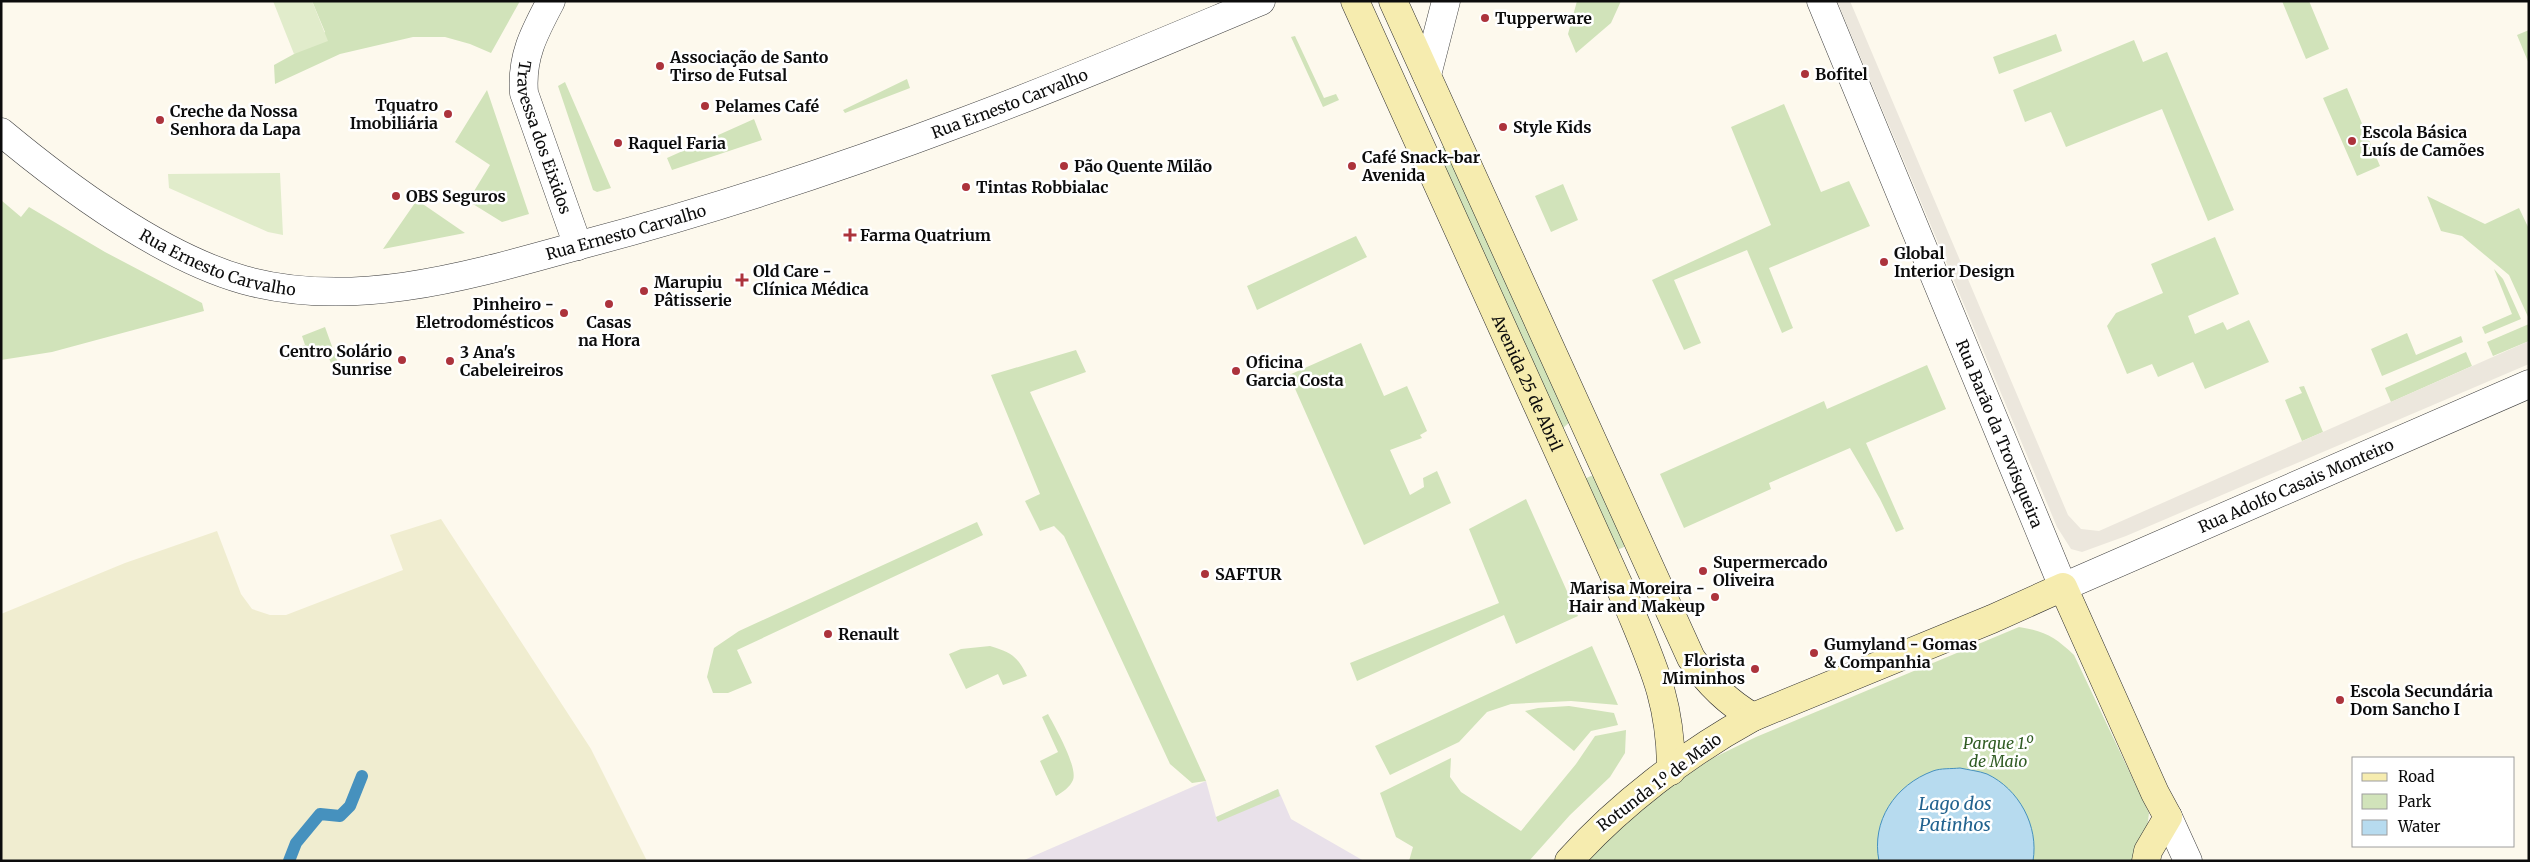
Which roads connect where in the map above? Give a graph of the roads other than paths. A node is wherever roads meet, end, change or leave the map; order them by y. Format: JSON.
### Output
{"nodes":[{"id":1,"x":551,"y":1,"type":"edge"},
{"id":2,"x":1261,"y":1,"type":"edge"},
{"id":3,"x":1355,"y":1,"type":"edge"},
{"id":4,"x":1393,"y":1,"type":"edge"},
{"id":5,"x":1446,"y":1,"type":"edge"},
{"id":6,"x":1820,"y":1,"type":"edge"},
{"id":7,"x":1427,"y":75,"type":"junction"},
{"id":8,"x":1,"y":132,"type":"edge"},
{"id":9,"x":578,"y":246,"type":"junction"},
{"id":10,"x":2529,"y":384,"type":"edge"},
{"id":11,"x":1597,"y":453,"type":"junction"},
{"id":12,"x":1566,"y":468,"type":"junction"},
{"id":13,"x":2063,"y":587,"type":"junction"},
{"id":14,"x":1662,"y":596,"type":"junction"},
{"id":15,"x":1630,"y":610,"type":"junction"},
{"id":16,"x":1754,"y":716,"type":"junction"},
{"id":17,"x":1671,"y":772,"type":"junction"},
{"id":18,"x":2168,"y":817,"type":"junction"},
{"id":19,"x":1568,"y":861,"type":"edge"},
{"id":20,"x":2146,"y":861,"type":"edge"},
{"id":21,"x":2188,"y":861,"type":"edge"}],
"edges":[{"from":1,"to":9,"type":"street","name":"Travessa dos Eixidos"},
{"from":2,"to":9,"type":"street","name":"Rua Ernesto Carvalho"},
{"from":3,"to":12,"type":"main road","name":"Avenida 25 de Abril"},
{"from":4,"to":7,"type":"main road"},
{"from":5,"to":7,"type":"street"},
{"from":6,"to":13,"type":"street","name":"Rua Barão da Trovisqueira"},
{"from":7,"to":11,"type":"main road"},
{"from":8,"to":9,"type":"street","name":"Rua Ernesto Carvalho"},
{"from":10,"to":13,"type":"street","name":"Rua Adolfo Casais Monteiro"},
{"from":11,"to":12,"type":"main road"},
{"from":11,"to":14,"type":"main road"},
{"from":12,"to":15,"type":"main road","name":"Avenida 25 de Abril"},
{"from":13,"to":16,"type":"main road","name":"Rotunda 1.º de Maio"},
{"from":13,"to":18,"type":"main road","name":"Rua Barão da Trovisqueira"},
{"from":14,"to":15,"type":"main road"},
{"from":14,"to":16,"type":"main road"},
{"from":15,"to":17,"type":"main road","name":"Avenida 25 de Abril"},
{"from":16,"to":17,"type":"main road","name":"Rotunda 1.º de Maio"},
{"from":17,"to":19,"type":"main road","name":"Rotunda 1.º de Maio"},
{"from":18,"to":20,"type":"main road"},
{"from":18,"to":21,"type":"street","name":"Rua Barão da Trovisqueira"}]}
